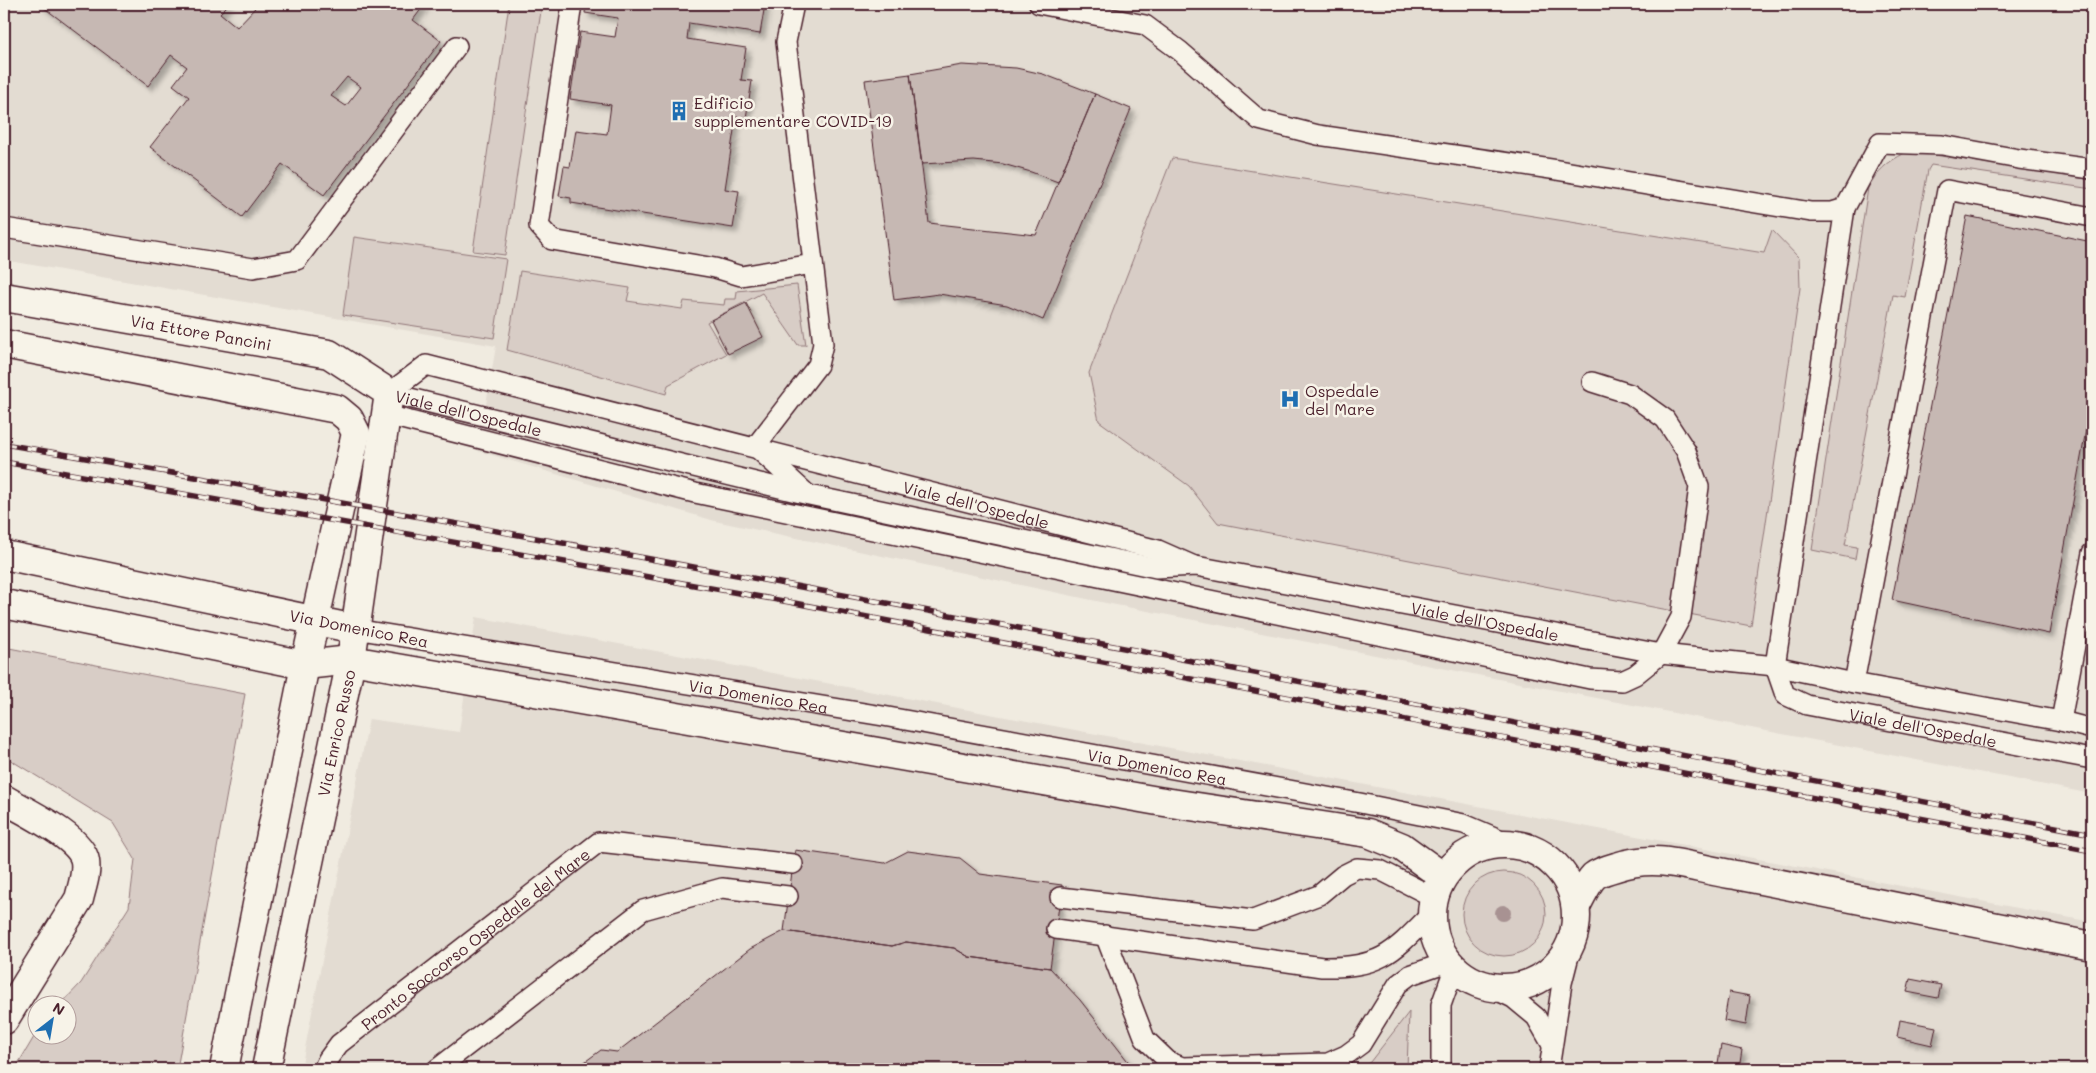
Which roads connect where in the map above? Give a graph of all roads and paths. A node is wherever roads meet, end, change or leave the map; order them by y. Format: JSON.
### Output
{"nodes":[{"id":1,"x":572,"y":4,"type":"edge"},
{"id":2,"x":794,"y":4,"type":"edge"},
{"id":3,"x":1040,"y":4,"type":"edge"},
{"id":4,"x":457,"y":46,"type":"dead end"},
{"id":5,"x":2092,"y":169,"type":"edge"},
{"id":6,"x":1845,"y":208,"type":"junction"},
{"id":7,"x":2092,"y":217,"type":"edge"},
{"id":8,"x":4,"y":228,"type":"edge"},
{"id":9,"x":813,"y":264,"type":"junction"},
{"id":10,"x":4,"y":297,"type":"edge"},
{"id":11,"x":4,"y":344,"type":"edge"},
{"id":12,"x":1592,"y":382,"type":"dead end"},
{"id":13,"x":387,"y":404,"type":"junction"},
{"id":14,"x":755,"y":447,"type":"junction"},
{"id":15,"x":809,"y":495,"type":"junction"},
{"id":16,"x":2092,"y":553,"type":"edge"},
{"id":17,"x":4,"y":555,"type":"edge"},
{"id":18,"x":1196,"y":566,"type":"junction"},
{"id":19,"x":4,"y":604,"type":"edge"},
{"id":20,"x":316,"y":620,"type":"junction"},
{"id":21,"x":355,"y":629,"type":"junction"},
{"id":22,"x":1661,"y":654,"type":"junction"},
{"id":23,"x":351,"y":660,"type":"junction"},
{"id":24,"x":305,"y":665,"type":"junction"},
{"id":25,"x":1775,"y":666,"type":"junction"},
{"id":26,"x":1854,"y":684,"type":"junction"},
{"id":27,"x":2062,"y":721,"type":"junction"},
{"id":28,"x":2092,"y":729,"type":"edge"},
{"id":29,"x":2092,"y":759,"type":"edge"},
{"id":30,"x":4,"y":799,"type":"edge"},
{"id":31,"x":1511,"y":844,"type":"junction"},
{"id":32,"x":793,"y":864,"type":"dead end"},
{"id":33,"x":788,"y":896,"type":"dead end"},
{"id":34,"x":1060,"y":896,"type":"dead end"},
{"id":35,"x":1435,"y":896,"type":"junction"},
{"id":36,"x":1576,"y":906,"type":"junction"},
{"id":37,"x":1056,"y":929,"type":"dead end"},
{"id":38,"x":1105,"y":935,"type":"junction"},
{"id":39,"x":1573,"y":940,"type":"junction"},
{"id":40,"x":2092,"y":946,"type":"edge"},
{"id":41,"x":1451,"y":965,"type":"junction"},
{"id":42,"x":1490,"y":987,"type":"junction"},
{"id":43,"x":4,"y":1020,"type":"edge"},
{"id":44,"x":1552,"y":1045,"type":"junction"},
{"id":45,"x":224,"y":1069,"type":"edge"},
{"id":46,"x":266,"y":1069,"type":"edge"},
{"id":47,"x":324,"y":1069,"type":"edge"},
{"id":48,"x":436,"y":1069,"type":"edge"},
{"id":49,"x":1441,"y":1069,"type":"edge"},
{"id":50,"x":1549,"y":1069,"type":"edge"}],
"edges":[{"from":1,"to":9,"type":"lane"},
{"from":2,"to":9,"type":"lane"},
{"from":3,"to":6,"type":"lane"},
{"from":4,"to":8,"type":"lane"},
{"from":5,"to":6,"type":"lane"},
{"from":6,"to":25,"type":"lane"},
{"from":7,"to":26,"type":"lane"},
{"from":9,"to":14,"type":"lane"},
{"from":10,"to":13,"type":"street","name":"Via Ettore Pancini"},
{"from":11,"to":20,"type":"street"},
{"from":12,"to":22,"type":"lane"},
{"from":13,"to":14,"type":"lane","name":"Viale dell'Ospedale"},
{"from":13,"to":15,"type":"lane","name":"Viale dell'Ospedale"},
{"from":13,"to":21,"type":"street","name":"Via Enrico Russo"},
{"from":13,"to":22,"type":"lane"},
{"from":14,"to":15,"type":"lane","name":"Viale dell'Ospedale"},
{"from":14,"to":18,"type":"lane","name":"Viale dell'Ospedale"},
{"from":15,"to":18,"type":"lane","name":"Viale dell'Ospedale"},
{"from":16,"to":27,"type":"lane"},
{"from":17,"to":20,"type":"street","name":"Via Domenico Rea"},
{"from":18,"to":22,"type":"lane","name":"Viale dell'Ospedale"},
{"from":19,"to":24,"type":"street","name":"Via Domenico Rea"},
{"from":20,"to":21,"type":"street","name":"Via Domenico Rea"},
{"from":20,"to":24,"type":"street"},
{"from":21,"to":23,"type":"street","name":"Via Enrico Russo"},
{"from":21,"to":31,"type":"lane","name":"Via Domenico Rea"},
{"from":22,"to":25,"type":"lane","name":"Viale dell'Ospedale"},
{"from":23,"to":24,"type":"street","name":"Via Domenico Rea"},
{"from":23,"to":35,"type":"street","name":"Via Domenico Rea"},
{"from":23,"to":46,"type":"street","name":"Via Enrico Russo"},
{"from":24,"to":45,"type":"street"},
{"from":25,"to":26,"type":"lane","name":"Viale dell'Ospedale"},
{"from":25,"to":29,"type":"lane","name":"Viale dell'Ospedale"},
{"from":26,"to":27,"type":"lane","name":"Viale dell'Ospedale"},
{"from":27,"to":28,"type":"lane","name":"Viale dell'Ospedale"},
{"from":30,"to":43,"type":"street"},
{"from":31,"to":35,"type":"street"},
{"from":31,"to":36,"type":"street"},
{"from":32,"to":47,"type":"lane","name":"Pronto Soccorso Ospedale del Mare"},
{"from":33,"to":48,"type":"lane"},
{"from":34,"to":35,"type":"lane"},
{"from":35,"to":38,"type":"lane"},
{"from":35,"to":41,"type":"street"},
{"from":36,"to":39,"type":"street"},
{"from":36,"to":40,"type":"street"},
{"from":37,"to":38,"type":"lane"},
{"from":38,"to":41,"type":"lane"},
{"from":39,"to":42,"type":"street"},
{"from":39,"to":44,"type":"lane"},
{"from":41,"to":42,"type":"street"},
{"from":41,"to":49,"type":"lane"},
{"from":42,"to":44,"type":"lane"},
{"from":44,"to":50,"type":"lane"}]}
